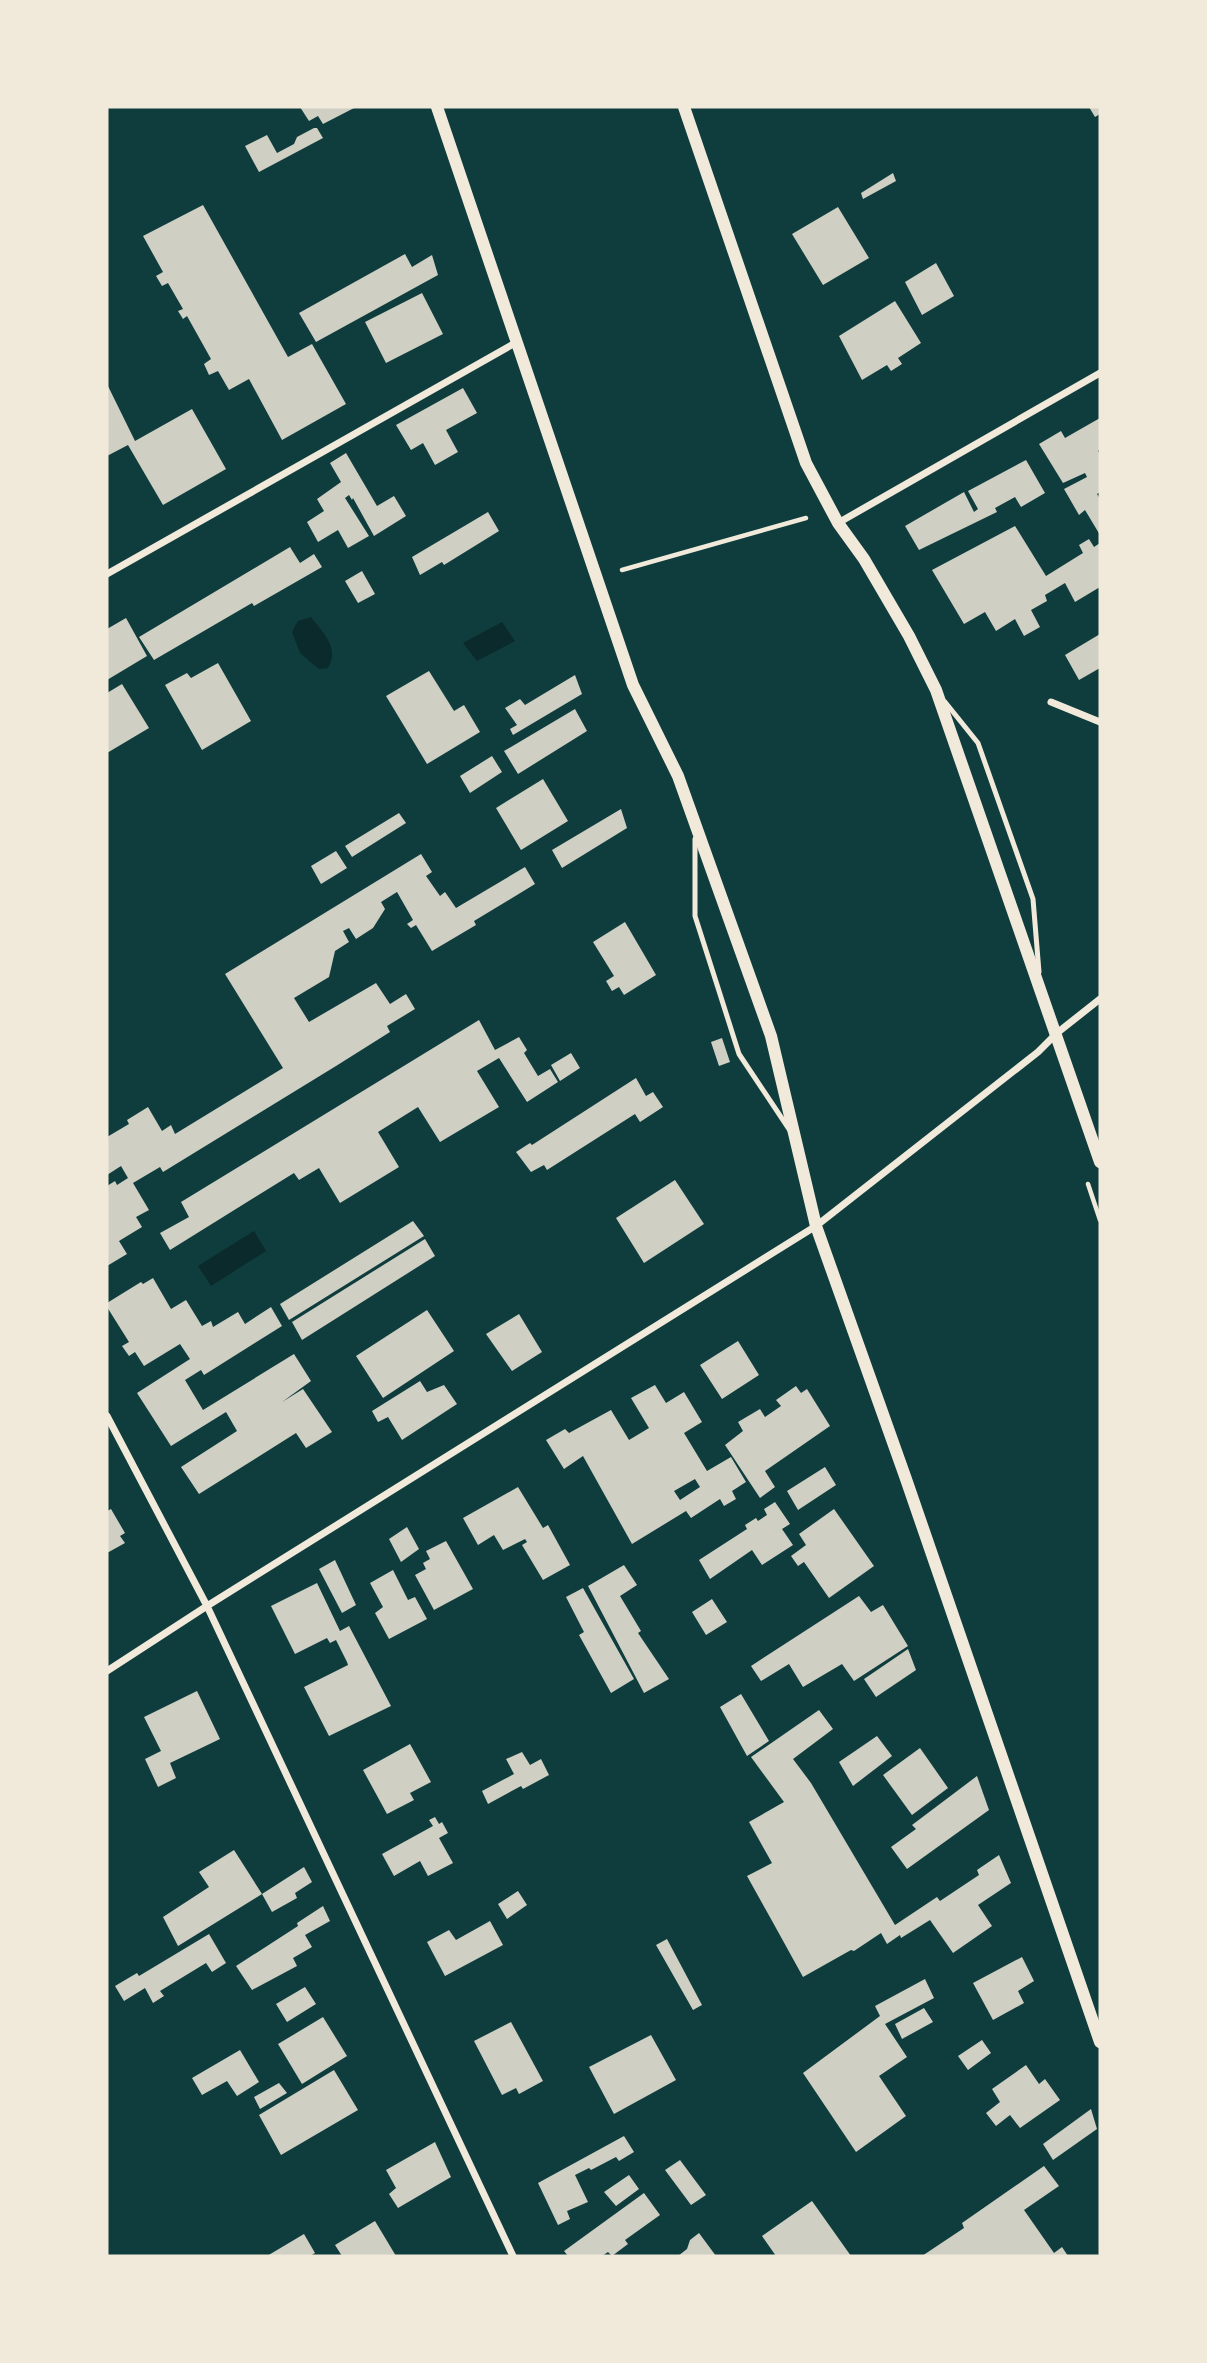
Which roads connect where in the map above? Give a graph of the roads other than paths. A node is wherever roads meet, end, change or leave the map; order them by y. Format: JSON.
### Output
{"nodes":[{"id":1,"x":437,"y":107,"type":"edge"},
{"id":2,"x":684,"y":107,"type":"edge"},
{"id":3,"x":516,"y":342,"type":"junction"},
{"id":4,"x":1100,"y":373,"type":"edge"},
{"id":5,"x":838,"y":523,"type":"junction"},
{"id":6,"x":107,"y":574,"type":"edge"},
{"id":7,"x":936,"y":691,"type":"junction"},
{"id":8,"x":1051,"y":702,"type":"dead end"},
{"id":9,"x":1100,"y":722,"type":"edge"},
{"id":10,"x":695,"y":825,"type":"junction"},
{"id":11,"x":1040,"y":986,"type":"junction"},
{"id":12,"x":1100,"y":999,"type":"edge"},
{"id":13,"x":1057,"y":1033,"type":"junction"},
{"id":14,"x":795,"y":1139,"type":"junction"},
{"id":15,"x":1100,"y":1162,"type":"edge"},
{"id":16,"x":816,"y":1226,"type":"junction"},
{"id":17,"x":107,"y":1416,"type":"edge"},
{"id":18,"x":207,"y":1606,"type":"junction"},
{"id":19,"x":107,"y":1671,"type":"edge"},
{"id":20,"x":1100,"y":2042,"type":"edge"},
{"id":21,"x":513,"y":2256,"type":"edge"}],
"edges":[{"from":1,"to":3,"type":"street"},
{"from":2,"to":5,"type":"street"},
{"from":3,"to":6,"type":"street"},
{"from":3,"to":10,"type":"street"},
{"from":4,"to":5,"type":"street"},
{"from":5,"to":7,"type":"street"},
{"from":7,"to":11,"type":"street"},
{"from":7,"to":11,"type":"lane"},
{"from":8,"to":9,"type":"street"},
{"from":10,"to":14,"type":"street"},
{"from":10,"to":14,"type":"lane"},
{"from":11,"to":13,"type":"street"},
{"from":12,"to":13,"type":"street"},
{"from":13,"to":15,"type":"street"},
{"from":13,"to":16,"type":"street"},
{"from":14,"to":16,"type":"street"},
{"from":16,"to":18,"type":"street"},
{"from":16,"to":20,"type":"street"},
{"from":17,"to":18,"type":"street"},
{"from":18,"to":19,"type":"street"},
{"from":18,"to":21,"type":"street"}]}
